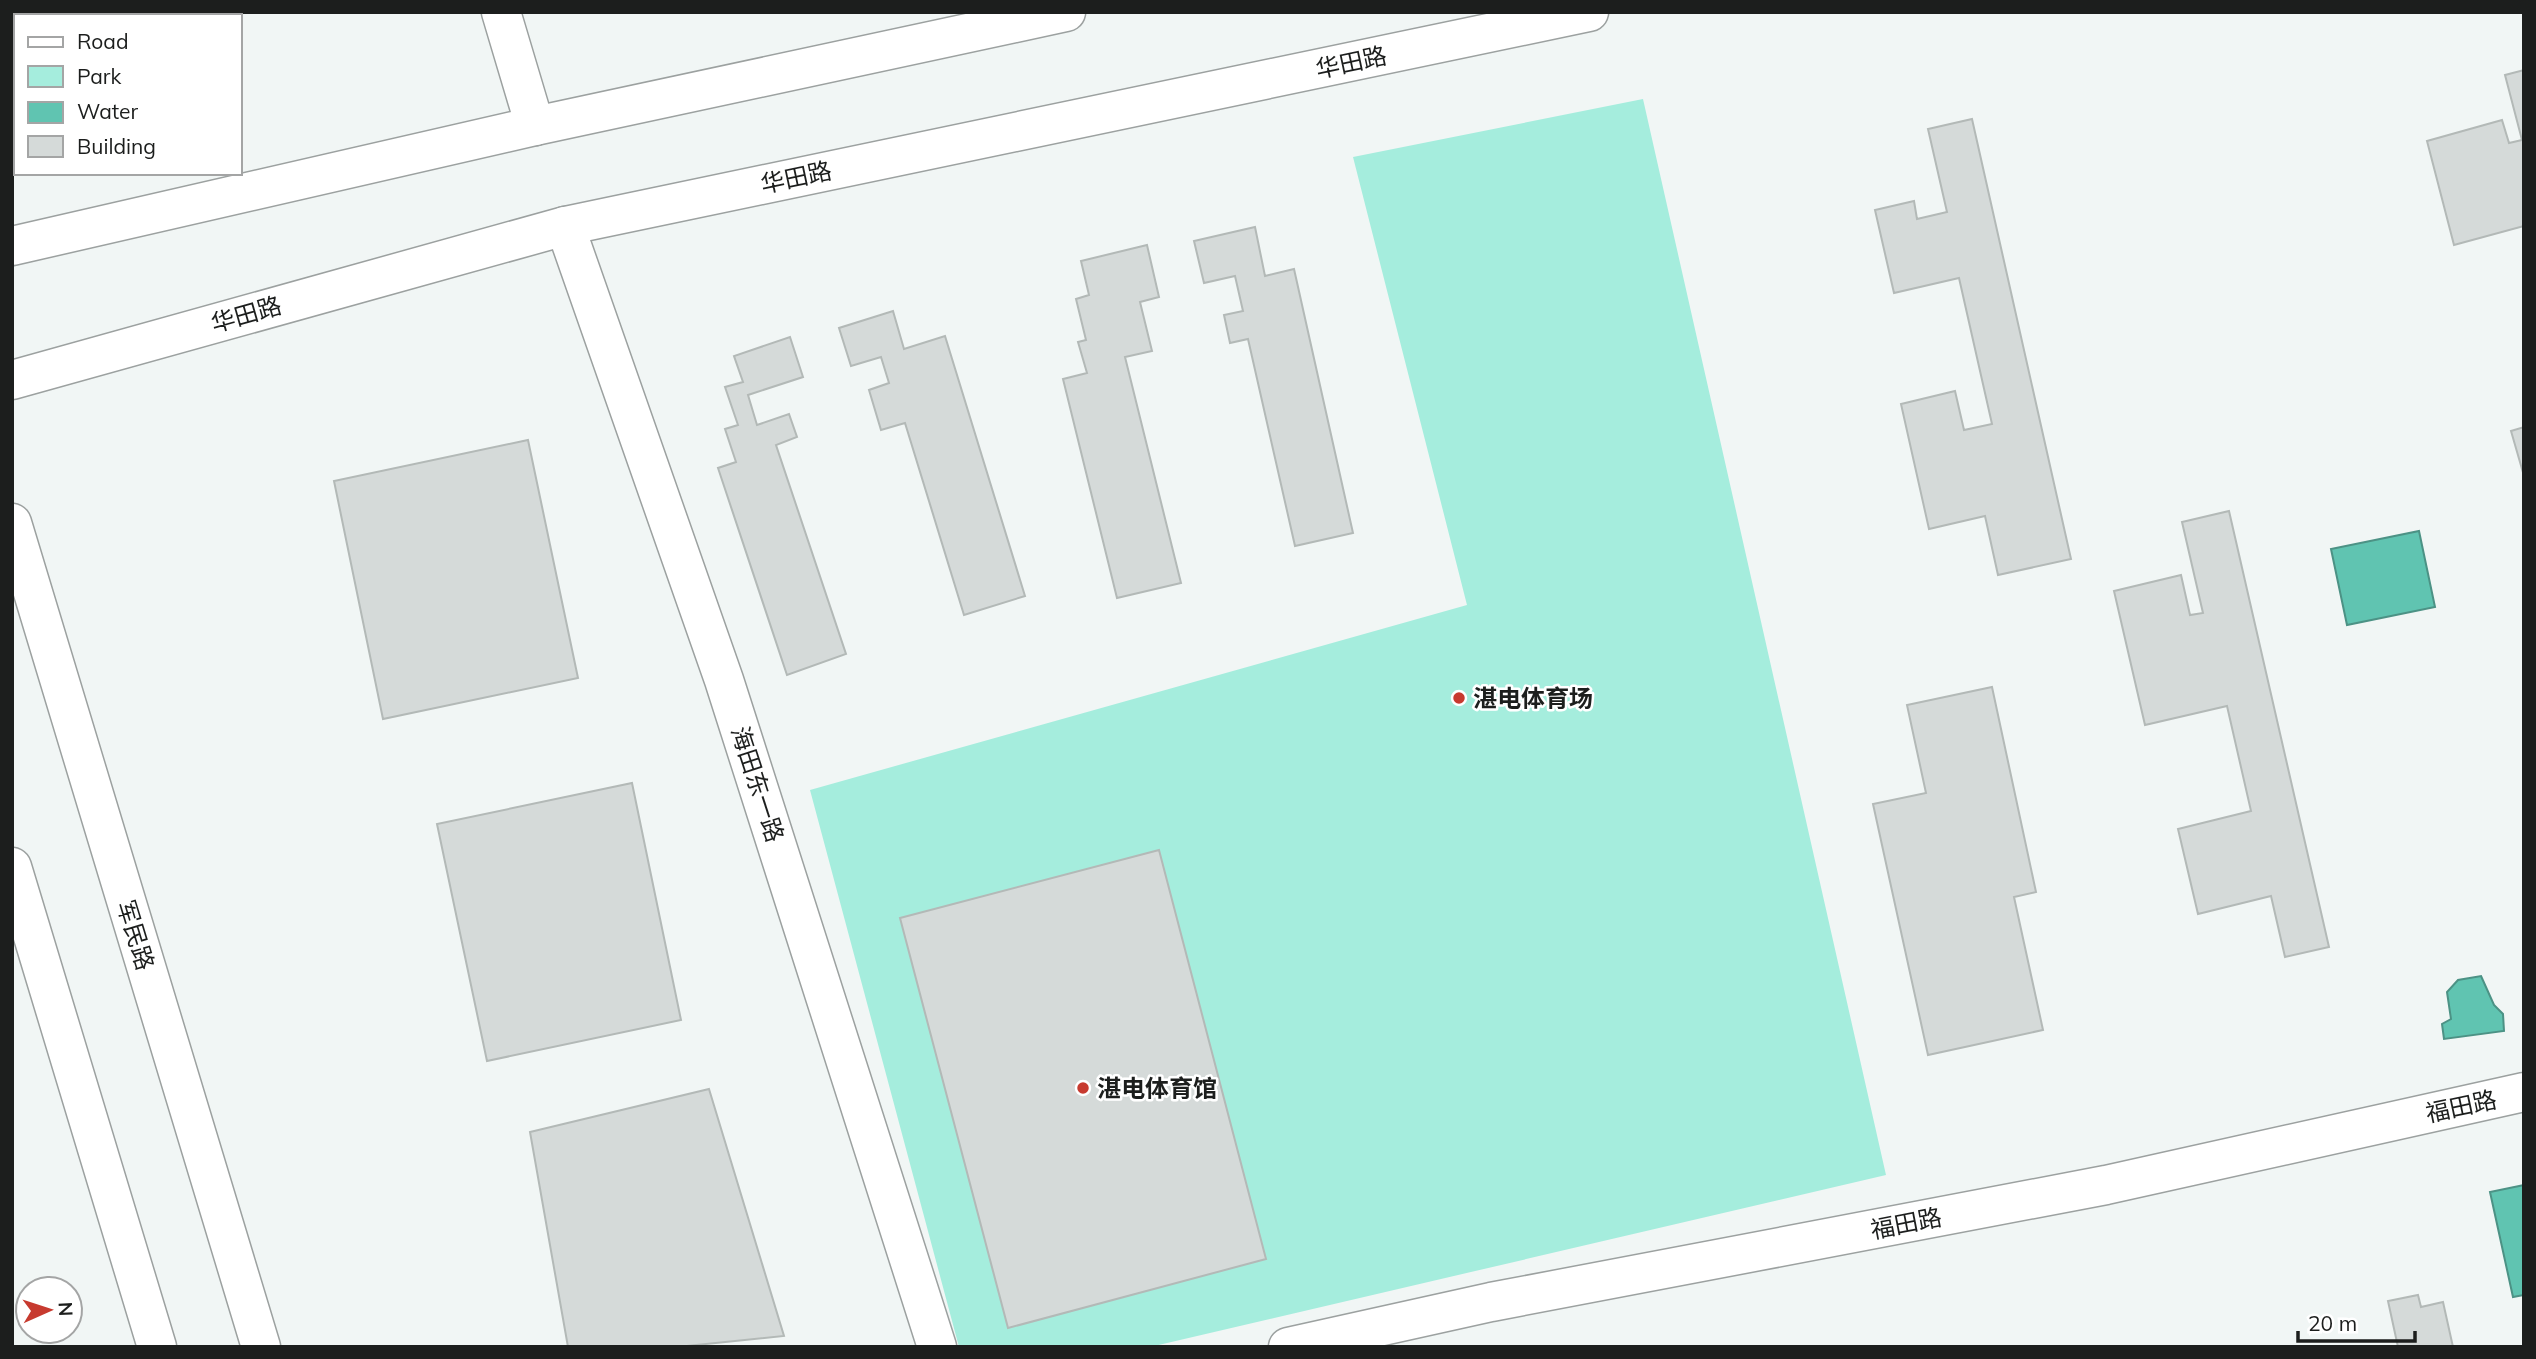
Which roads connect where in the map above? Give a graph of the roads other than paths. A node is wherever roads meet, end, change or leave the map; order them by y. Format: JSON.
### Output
{"nodes":[{"id":1,"x":501,"y":12,"type":"edge"},
{"id":2,"x":1066,"y":12,"type":"edge"},
{"id":3,"x":1589,"y":12,"type":"edge"},
{"id":4,"x":535,"y":126,"type":"junction"},
{"id":5,"x":565,"y":226,"type":"junction"},
{"id":6,"x":12,"y":246,"type":"edge"},
{"id":7,"x":12,"y":380,"type":"edge"},
{"id":8,"x":12,"y":523,"type":"edge"},
{"id":9,"x":12,"y":867,"type":"edge"},
{"id":10,"x":2524,"y":1092,"type":"edge"},
{"id":11,"x":157,"y":1347,"type":"edge"},
{"id":12,"x":261,"y":1347,"type":"edge"},
{"id":13,"x":937,"y":1347,"type":"edge"},
{"id":14,"x":1288,"y":1347,"type":"edge"}],
"edges":[{"from":1,"to":4,"type":"street"},
{"from":2,"to":4,"type":"street"},
{"from":3,"to":5,"type":"street","name":"华田路"},
{"from":4,"to":6,"type":"street"},
{"from":5,"to":7,"type":"street","name":"华田路"},
{"from":5,"to":13,"type":"street","name":"海田东一路"},
{"from":8,"to":12,"type":"street","name":"军民路"},
{"from":9,"to":11,"type":"street"},
{"from":10,"to":14,"type":"street","name":"福田路"}]}
